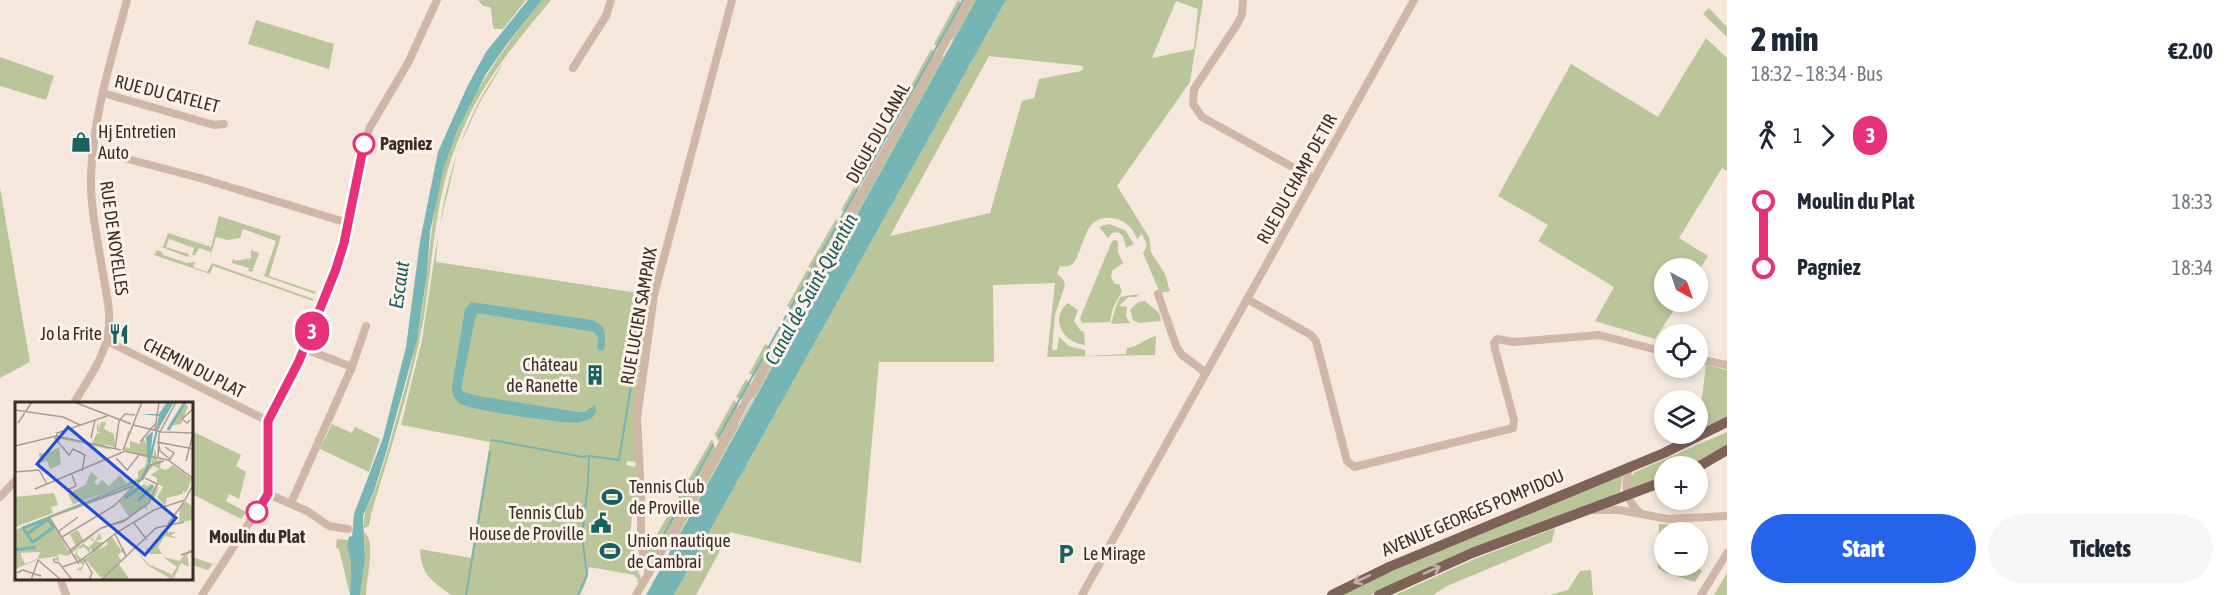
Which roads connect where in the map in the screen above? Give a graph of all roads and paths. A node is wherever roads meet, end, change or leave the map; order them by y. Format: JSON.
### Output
{"nodes":[{"id":1,"x":127,"y":0,"type":"edge"},
{"id":2,"x":437,"y":0,"type":"edge"},
{"id":3,"x":611,"y":0,"type":"edge"},
{"id":4,"x":732,"y":0,"type":"edge"},
{"id":5,"x":969,"y":0,"type":"edge"},
{"id":6,"x":1243,"y":0,"type":"edge"},
{"id":7,"x":1414,"y":0,"type":"edge"},
{"id":8,"x":573,"y":68,"type":"dead end"},
{"id":9,"x":103,"y":93,"type":"junction"},
{"id":10,"x":224,"y":124,"type":"dead end"},
{"id":11,"x":93,"y":150,"type":"junction"},
{"id":12,"x":1314,"y":179,"type":"junction"},
{"id":13,"x":348,"y":223,"type":"junction"},
{"id":14,"x":1158,"y":294,"type":"dead end"},
{"id":15,"x":1247,"y":299,"type":"junction"},
{"id":16,"x":366,"y":326,"type":"dead end"},
{"id":17,"x":107,"y":341,"type":"junction"},
{"id":18,"x":305,"y":349,"type":"junction"},
{"id":19,"x":1654,"y":349,"type":"edge"},
{"id":20,"x":1708,"y":361,"type":"edge"},
{"id":21,"x":1727,"y":365,"type":"edge"},
{"id":22,"x":352,"y":367,"type":"junction"},
{"id":23,"x":1206,"y":373,"type":"junction"},
{"id":24,"x":75,"y":402,"type":"edge"},
{"id":25,"x":268,"y":421,"type":"junction"},
{"id":26,"x":1727,"y":422,"type":"edge"},
{"id":27,"x":1727,"y":450,"type":"edge"},
{"id":28,"x":1708,"y":461,"type":"edge"},
{"id":29,"x":1629,"y":466,"type":"junction"},
{"id":30,"x":15,"y":481,"type":"edge"},
{"id":31,"x":1654,"y":486,"type":"edge"},
{"id":32,"x":268,"y":494,"type":"junction"},
{"id":33,"x":0,"y":497,"type":"edge"},
{"id":34,"x":1627,"y":497,"type":"junction"},
{"id":35,"x":291,"y":503,"type":"junction"},
{"id":36,"x":1590,"y":510,"type":"junction"},
{"id":37,"x":1640,"y":513,"type":"junction"},
{"id":38,"x":1726,"y":517,"type":"edge"},
{"id":39,"x":348,"y":529,"type":"dead end"},
{"id":40,"x":1727,"y":553,"type":"edge"},
{"id":41,"x":649,"y":573,"type":"junction"},
{"id":42,"x":60,"y":580,"type":"edge"},
{"id":43,"x":66,"y":595,"type":"edge"},
{"id":44,"x":202,"y":595,"type":"edge"},
{"id":45,"x":636,"y":595,"type":"edge"},
{"id":46,"x":1082,"y":595,"type":"edge"},
{"id":47,"x":1332,"y":595,"type":"edge"},
{"id":48,"x":1379,"y":595,"type":"edge"},
{"id":49,"x":1701,"y":595,"type":"edge"}],
"edges":[{"from":1,"to":9,"type":"street","name":"RUE DE NOYELLES"},
{"from":2,"to":13,"type":"street"},
{"from":3,"to":8,"type":"street"},
{"from":4,"to":41,"type":"street","name":"RUE LUCIEN SAMPAIX"},
{"from":5,"to":41,"type":"street","name":"DIGUE DU CANAL"},
{"from":6,"to":12,"type":"street"},
{"from":7,"to":12,"type":"street","name":"RUE DU CHAMP DE TIR"},
{"from":9,"to":10,"type":"street","name":"RUE DU CATELET"},
{"from":9,"to":11,"type":"street","name":"RUE DE NOYELLES"},
{"from":11,"to":13,"type":"street"},
{"from":11,"to":17,"type":"street","name":"RUE DE NOYELLES"},
{"from":12,"to":15,"type":"street","name":"RUE DU CHAMP DE TIR"},
{"from":13,"to":18,"type":"street"},
{"from":14,"to":23,"type":"street"},
{"from":15,"to":19,"type":"street"},
{"from":15,"to":23,"type":"street","name":"RUE DU CHAMP DE TIR"},
{"from":16,"to":22,"type":"street"},
{"from":17,"to":24,"type":"street","name":"RUE DE NOYELLES"},
{"from":17,"to":25,"type":"street","name":"CHEMIN DU PLAT"},
{"from":18,"to":22,"type":"street"},
{"from":18,"to":25,"type":"street"},
{"from":20,"to":21,"type":"street"},
{"from":22,"to":35,"type":"street"},
{"from":23,"to":46,"type":"street","name":"RUE DU CHAMP DE TIR"},
{"from":25,"to":32,"type":"street"},
{"from":26,"to":29,"type":"main road","name":"AVENUE GEORGES POMPIDOU"},
{"from":27,"to":28,"type":"main road"},
{"from":29,"to":34,"type":"street"},
{"from":29,"to":47,"type":"main road","name":"AVENUE GEORGES POMPIDOU","one_way":true},
{"from":30,"to":33,"type":"street"},
{"from":31,"to":34,"type":"main road","name":"AVENUE GEORGES POMPIDOU"},
{"from":32,"to":35,"type":"street"},
{"from":32,"to":44,"type":"street"},
{"from":34,"to":36,"type":"main road","name":"AVENUE GEORGES POMPIDOU"},
{"from":34,"to":37,"type":"street"},
{"from":35,"to":39,"type":"street"},
{"from":36,"to":37,"type":"street"},
{"from":48,"to":36,"type":"main road","name":"AVENUE GEORGES POMPIDOU","one_way":true},
{"from":37,"to":38,"type":"street"},
{"from":40,"to":49,"type":"street"},
{"from":41,"to":45,"type":"street","name":"DIGUE DU CANAL"},
{"from":42,"to":43,"type":"street"}]}
